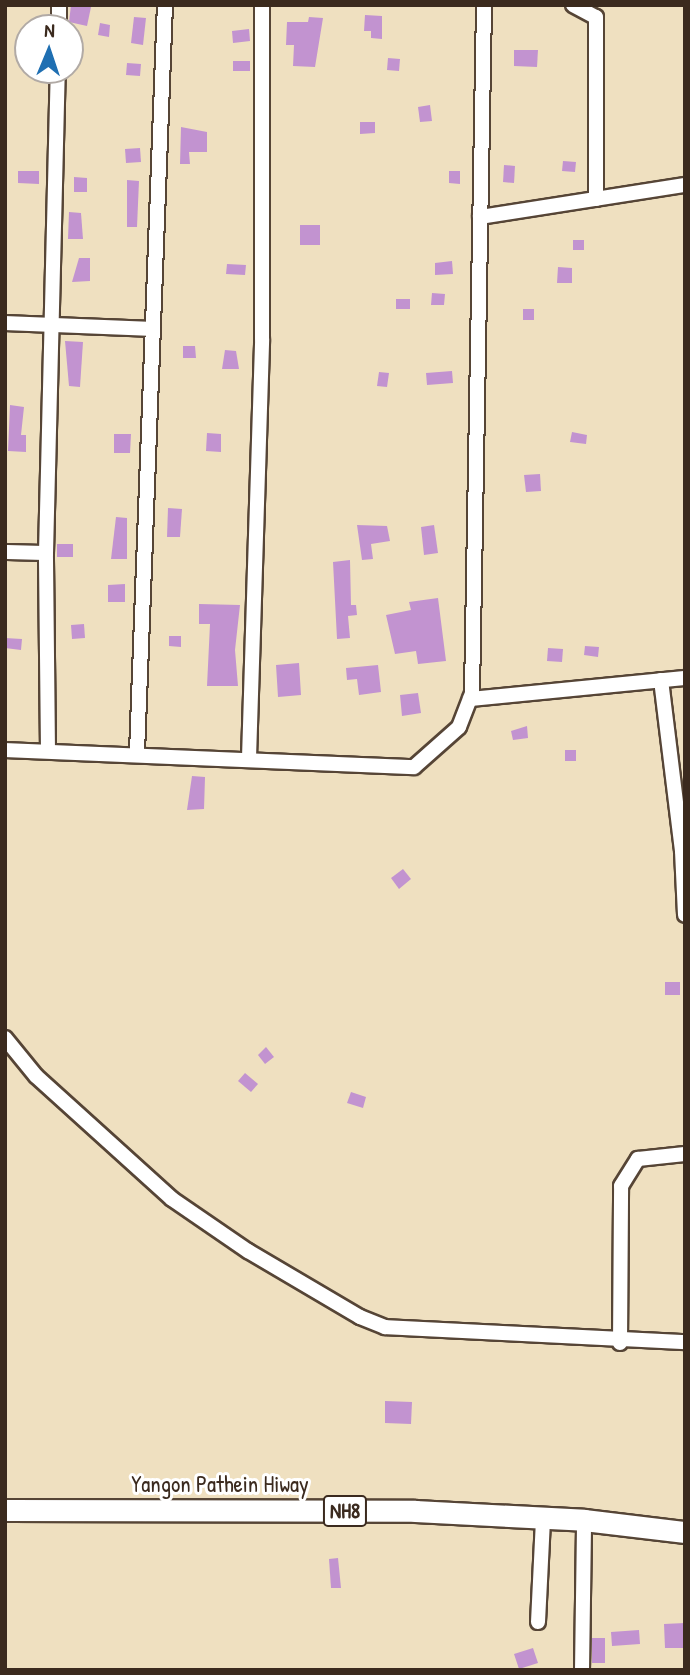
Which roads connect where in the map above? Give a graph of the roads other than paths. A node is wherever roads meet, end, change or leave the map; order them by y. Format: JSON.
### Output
{"nodes":[{"id":1,"x":165,"y":5,"type":"edge"},
{"id":2,"x":262,"y":5,"type":"edge"},
{"id":3,"x":484,"y":5,"type":"edge"},
{"id":4,"x":573,"y":5,"type":"edge"},
{"id":5,"x":58,"y":84,"type":"edge"},
{"id":6,"x":685,"y":185,"type":"edge"},
{"id":7,"x":596,"y":199,"type":"junction"},
{"id":8,"x":480,"y":217,"type":"junction"},
{"id":9,"x":5,"y":323,"type":"edge"},
{"id":10,"x":52,"y":325,"type":"junction"},
{"id":11,"x":153,"y":328,"type":"junction"},
{"id":12,"x":5,"y":552,"type":"edge"},
{"id":13,"x":46,"y":552,"type":"junction"},
{"id":14,"x":685,"y":678,"type":"edge"},
{"id":15,"x":661,"y":680,"type":"junction"},
{"id":16,"x":470,"y":699,"type":"junction"},
{"id":17,"x":5,"y":750,"type":"edge"},
{"id":18,"x":48,"y":751,"type":"junction"},
{"id":19,"x":137,"y":753,"type":"junction"},
{"id":20,"x":249,"y":758,"type":"junction"},
{"id":21,"x":685,"y":915,"type":"edge"},
{"id":22,"x":5,"y":1038,"type":"edge"},
{"id":23,"x":685,"y":1154,"type":"edge"},
{"id":24,"x":620,"y":1342,"type":"junction"},
{"id":25,"x":685,"y":1342,"type":"edge"},
{"id":26,"x":5,"y":1510,"type":"edge"},
{"id":27,"x":542,"y":1518,"type":"junction"},
{"id":28,"x":584,"y":1520,"type":"junction"},
{"id":29,"x":685,"y":1532,"type":"edge"},
{"id":30,"x":538,"y":1622,"type":"dead end"},
{"id":31,"x":582,"y":1670,"type":"edge"}],
"edges":[{"from":1,"to":11,"type":"street"},
{"from":2,"to":20,"type":"street"},
{"from":3,"to":8,"type":"street"},
{"from":4,"to":7,"type":"street"},
{"from":5,"to":10,"type":"street"},
{"from":6,"to":7,"type":"street"},
{"from":7,"to":8,"type":"street"},
{"from":8,"to":16,"type":"street"},
{"from":9,"to":10,"type":"street"},
{"from":10,"to":11,"type":"street"},
{"from":10,"to":13,"type":"street"},
{"from":11,"to":19,"type":"street"},
{"from":12,"to":13,"type":"street"},
{"from":13,"to":18,"type":"street"},
{"from":14,"to":15,"type":"street"},
{"from":15,"to":16,"type":"street"},
{"from":15,"to":21,"type":"street"},
{"from":16,"to":20,"type":"street"},
{"from":17,"to":18,"type":"street"},
{"from":18,"to":19,"type":"street"},
{"from":19,"to":20,"type":"street"},
{"from":22,"to":24,"type":"street"},
{"from":23,"to":24,"type":"street"},
{"from":24,"to":25,"type":"street"},
{"from":26,"to":27,"type":"highway","name":"Yangon Pathein Hiway","number":"NH8"},
{"from":27,"to":28,"type":"highway","name":"Yangon Pathein Hiway","number":"NH8"},
{"from":27,"to":30,"type":"street"},
{"from":28,"to":29,"type":"highway","name":"Yangon Pathein Hiway","number":"NH8"},
{"from":28,"to":31,"type":"street"}]}
